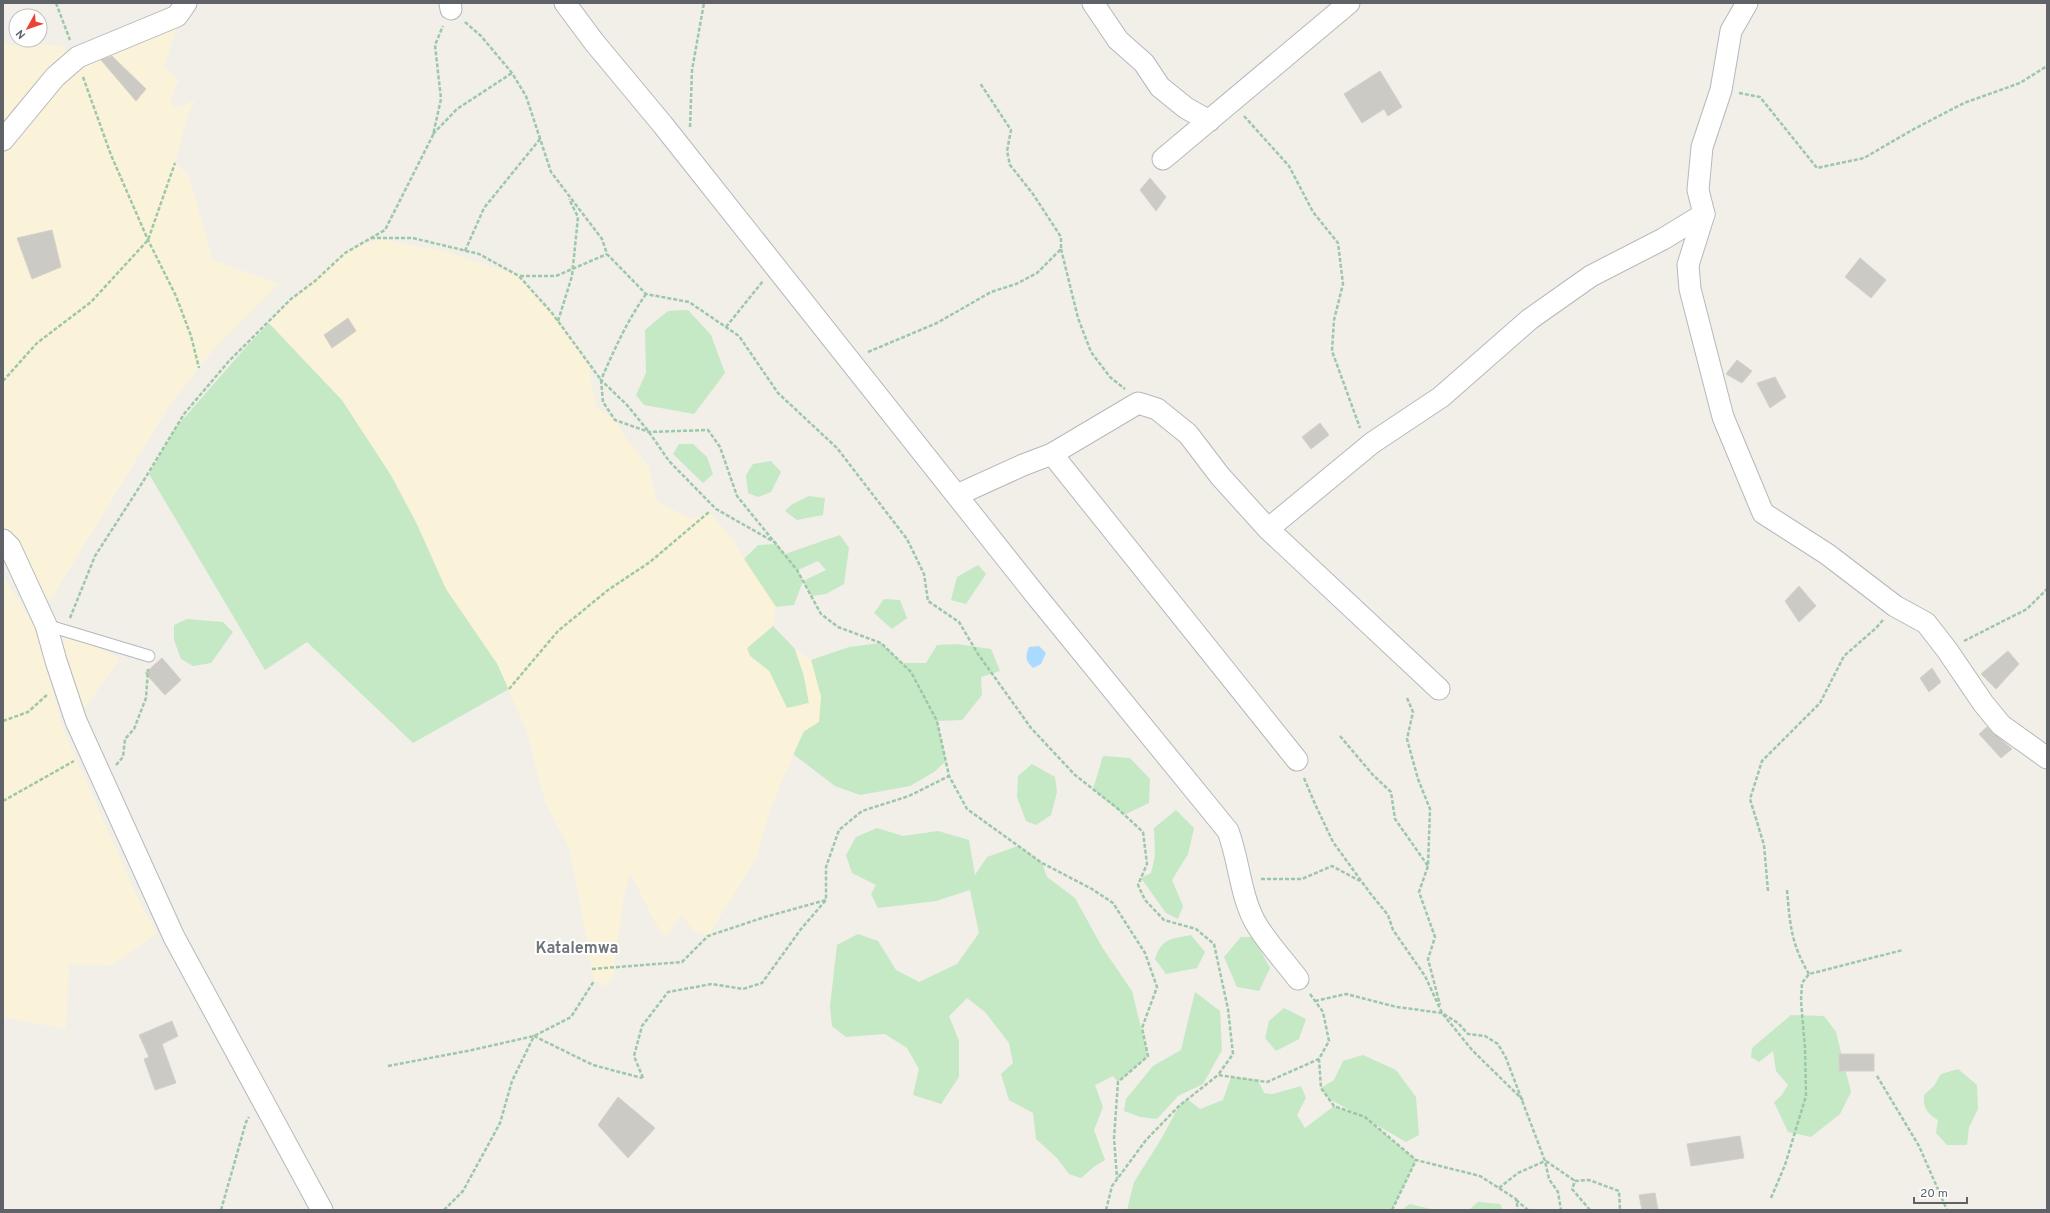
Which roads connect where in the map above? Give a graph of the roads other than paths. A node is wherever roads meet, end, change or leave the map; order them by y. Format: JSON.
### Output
{"nodes":[{"id":1,"x":186,"y":3,"type":"edge"},
{"id":2,"x":564,"y":3,"type":"edge"},
{"id":3,"x":1093,"y":3,"type":"edge"},
{"id":4,"x":1349,"y":3,"type":"edge"},
{"id":5,"x":1747,"y":3,"type":"edge"},
{"id":6,"x":1209,"y":121,"type":"junction"},
{"id":7,"x":3,"y":140,"type":"edge"},
{"id":8,"x":1163,"y":159,"type":"dead end"},
{"id":9,"x":1704,"y":214,"type":"junction"},
{"id":10,"x":1052,"y":454,"type":"junction"},
{"id":11,"x":957,"y":495,"type":"junction"},
{"id":12,"x":1268,"y":529,"type":"junction"},
{"id":13,"x":3,"y":540,"type":"edge"},
{"id":14,"x":56,"y":627,"type":"junction"},
{"id":15,"x":149,"y":656,"type":"road end"},
{"id":16,"x":1439,"y":689,"type":"dead end"},
{"id":17,"x":2047,"y":758,"type":"edge"},
{"id":18,"x":1298,"y":760,"type":"road end"},
{"id":19,"x":1298,"y":979,"type":"road end"},
{"id":20,"x":322,"y":1210,"type":"edge"}],
"edges":[{"from":1,"to":7,"type":"street"},
{"from":2,"to":11,"type":"street"},
{"from":3,"to":6,"type":"street"},
{"from":4,"to":6,"type":"street"},
{"from":5,"to":9,"type":"street"},
{"from":6,"to":8,"type":"street"},
{"from":9,"to":12,"type":"street"},
{"from":9,"to":17,"type":"street"},
{"from":10,"to":11,"type":"street"},
{"from":10,"to":12,"type":"street"},
{"from":10,"to":18,"type":"street"},
{"from":11,"to":19,"type":"street"},
{"from":12,"to":16,"type":"street"},
{"from":13,"to":14,"type":"street"},
{"from":14,"to":15,"type":"lane"},
{"from":14,"to":20,"type":"street"}]}
